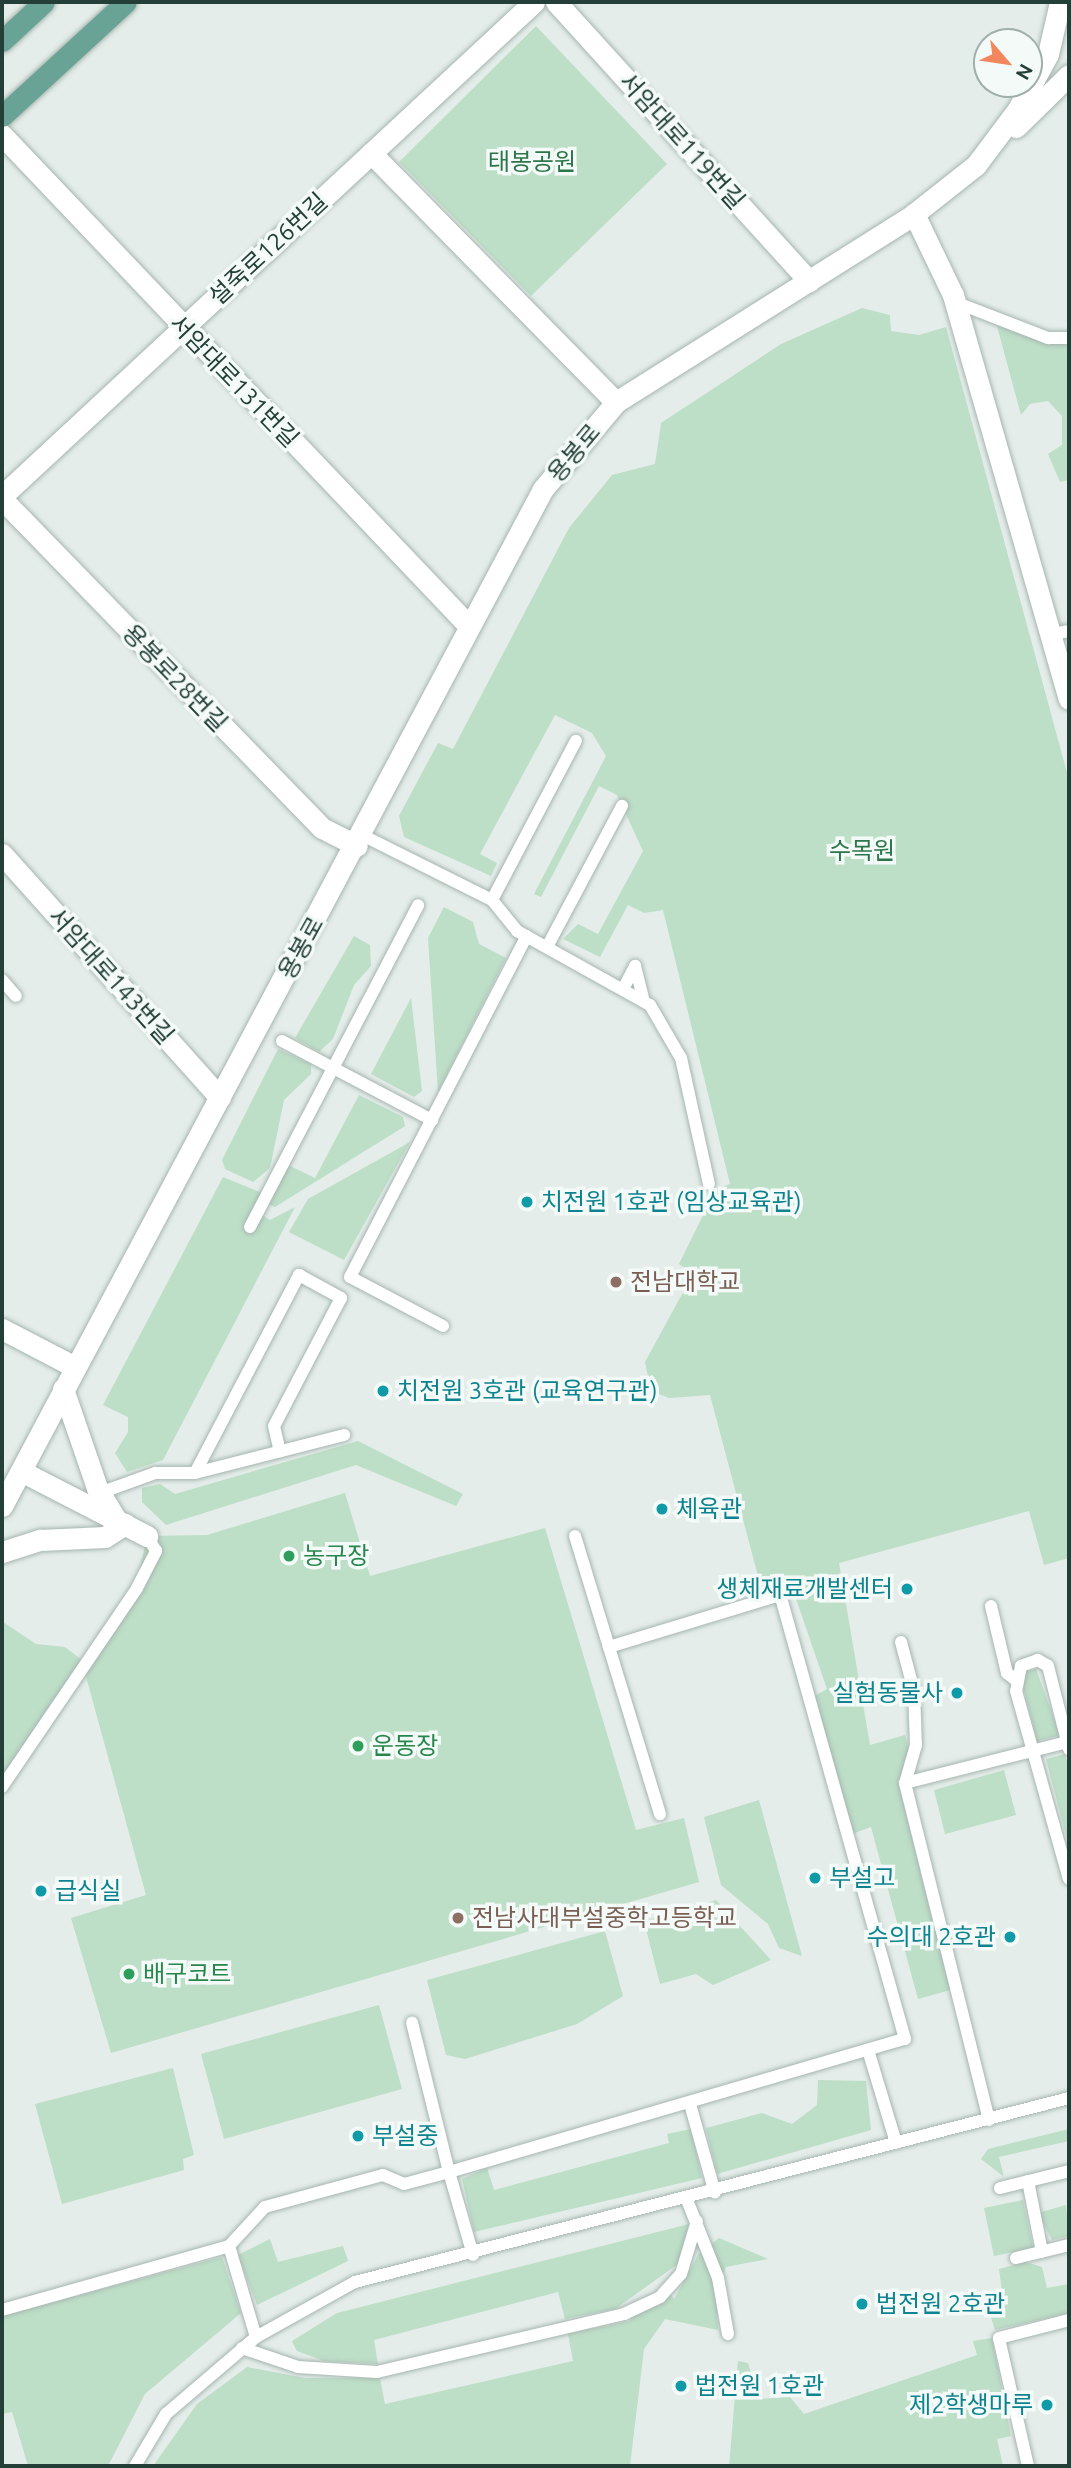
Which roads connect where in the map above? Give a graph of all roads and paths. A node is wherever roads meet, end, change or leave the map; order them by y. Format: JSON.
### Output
{"nodes":[{"id":1,"x":44,"y":2,"type":"edge"},
{"id":2,"x":126,"y":2,"type":"edge"},
{"id":3,"x":534,"y":2,"type":"edge"},
{"id":4,"x":555,"y":2,"type":"edge"},
{"id":5,"x":1060,"y":2,"type":"edge"},
{"id":6,"x":2,"y":41,"type":"edge"},
{"id":7,"x":1069,"y":75,"type":"edge"},
{"id":8,"x":2,"y":116,"type":"edge"},
{"id":9,"x":2,"y":135,"type":"edge"},
{"id":10,"x":371,"y":153,"type":"junction"},
{"id":11,"x":976,"y":165,"type":"junction"},
{"id":12,"x":914,"y":214,"type":"junction"},
{"id":13,"x":809,"y":281,"type":"junction"},
{"id":14,"x":955,"y":302,"type":"junction"},
{"id":15,"x":183,"y":328,"type":"junction"},
{"id":16,"x":1069,"y":338,"type":"edge"},
{"id":17,"x":616,"y":402,"type":"junction"},
{"id":18,"x":2,"y":498,"type":"edge"},
{"id":19,"x":469,"y":626,"type":"junction"},
{"id":20,"x":1061,"y":632,"type":"edge"},
{"id":21,"x":1069,"y":699,"type":"edge"},
{"id":22,"x":576,"y":741,"type":"dead end"},
{"id":23,"x":622,"y":806,"type":"dead end"},
{"id":24,"x":359,"y":840,"type":"junction"},
{"id":25,"x":2,"y":854,"type":"edge"},
{"id":26,"x":492,"y":900,"type":"junction"},
{"id":27,"x":418,"y":905,"type":"dead end"},
{"id":28,"x":527,"y":936,"type":"junction"},
{"id":29,"x":547,"y":947,"type":"junction"},
{"id":30,"x":2,"y":980,"type":"edge"},
{"id":31,"x":624,"y":987,"type":"junction"},
{"id":32,"x":16,"y":996,"type":"dead end"},
{"id":33,"x":643,"y":998,"type":"junction"},
{"id":34,"x":282,"y":1041,"type":"dead end"},
{"id":35,"x":333,"y":1067,"type":"junction"},
{"id":36,"x":220,"y":1098,"type":"junction"},
{"id":37,"x":432,"y":1120,"type":"junction"},
{"id":38,"x":709,"y":1184,"type":"dead end"},
{"id":39,"x":250,"y":1227,"type":"dead end"},
{"id":40,"x":443,"y":1326,"type":"dead end"},
{"id":41,"x":2,"y":1329,"type":"edge"},
{"id":42,"x":75,"y":1367,"type":"junction"},
{"id":43,"x":63,"y":1389,"type":"junction"},
{"id":44,"x":344,"y":1435,"type":"dead end"},
{"id":45,"x":280,"y":1451,"type":"junction"},
{"id":46,"x":21,"y":1471,"type":"junction"},
{"id":47,"x":195,"y":1473,"type":"junction"},
{"id":48,"x":100,"y":1493,"type":"junction"},
{"id":49,"x":2,"y":1506,"type":"edge"},
{"id":50,"x":121,"y":1522,"type":"junction"},
{"id":51,"x":147,"y":1535,"type":"joint"},
{"id":52,"x":575,"y":1536,"type":"dead end"},
{"id":53,"x":2,"y":1552,"type":"edge"},
{"id":54,"x":990,"y":1606,"type":"dead end"},
{"id":55,"x":901,"y":1642,"type":"dead end"},
{"id":56,"x":609,"y":1647,"type":"junction"},
{"id":57,"x":1017,"y":1681,"type":"junction"},
{"id":58,"x":1069,"y":1688,"type":"edge"},
{"id":59,"x":1055,"y":1694,"type":"junction"},
{"id":60,"x":1068,"y":1746,"type":"edge"},
{"id":61,"x":1033,"y":1751,"type":"junction"},
{"id":62,"x":905,"y":1783,"type":"junction"},
{"id":63,"x":2,"y":1787,"type":"edge"},
{"id":64,"x":660,"y":1814,"type":"dead end"},
{"id":65,"x":1069,"y":1879,"type":"edge"},
{"id":66,"x":412,"y":2023,"type":"dead end"},
{"id":67,"x":868,"y":2050,"type":"junction"},
{"id":68,"x":1069,"y":2098,"type":"edge"},
{"id":69,"x":690,"y":2104,"type":"junction"},
{"id":70,"x":989,"y":2120,"type":"junction"},
{"id":71,"x":896,"y":2143,"type":"junction"},
{"id":72,"x":1069,"y":2171,"type":"edge"},
{"id":73,"x":449,"y":2172,"type":"junction"},
{"id":74,"x":1028,"y":2181,"type":"junction"},
{"id":75,"x":1000,"y":2188,"type":"dead end"},
{"id":76,"x":715,"y":2193,"type":"junction"},
{"id":77,"x":687,"y":2200,"type":"junction"},
{"id":78,"x":697,"y":2221,"type":"junction"},
{"id":79,"x":1069,"y":2245,"type":"edge"},
{"id":80,"x":229,"y":2246,"type":"junction"},
{"id":81,"x":1042,"y":2252,"type":"junction"},
{"id":82,"x":473,"y":2255,"type":"junction"},
{"id":83,"x":1016,"y":2258,"type":"dead end"},
{"id":84,"x":2,"y":2310,"type":"edge"},
{"id":85,"x":1069,"y":2320,"type":"edge"},
{"id":86,"x":727,"y":2334,"type":"dead end"},
{"id":87,"x":256,"y":2337,"type":"junction"},
{"id":88,"x":243,"y":2348,"type":"junction"},
{"id":89,"x":135,"y":2466,"type":"edge"},
{"id":90,"x":1028,"y":2466,"type":"edge"}],
"edges":[{"from":1,"to":6,"type":"main road"},
{"from":2,"to":8,"type":"main road"},
{"from":3,"to":10,"type":"street","name":"설죽로126번길"},
{"from":4,"to":13,"type":"street","name":"서암대로119번길"},
{"from":5,"to":11,"type":"street","name":"용봉로"},
{"from":7,"to":11,"type":"street"},
{"from":9,"to":15,"type":"street","name":"서암대로131번길"},
{"from":10,"to":15,"type":"street","name":"설죽로126번길"},
{"from":10,"to":17,"type":"street","name":"용봉로"},
{"from":11,"to":12,"type":"street","name":"용봉로"},
{"from":12,"to":13,"type":"street","name":"용봉로"},
{"from":12,"to":14,"type":"street"},
{"from":13,"to":17,"type":"street","name":"용봉로"},
{"from":14,"to":16,"type":"lane"},
{"from":14,"to":20,"type":"street"},
{"from":15,"to":18,"type":"street","name":"설죽로126번길"},
{"from":15,"to":19,"type":"street","name":"서암대로131번길"},
{"from":17,"to":19,"type":"street","name":"용봉로"},
{"from":18,"to":24,"type":"street","name":"용봉로28번길"},
{"from":19,"to":24,"type":"street","name":"용봉로"},
{"from":20,"to":21,"type":"street"},
{"from":22,"to":26,"type":"lane"},
{"from":23,"to":29,"type":"lane"},
{"from":24,"to":26,"type":"lane"},
{"from":24,"to":36,"type":"street","name":"용봉로"},
{"from":25,"to":36,"type":"street","name":"서암대로143번길"},
{"from":26,"to":28,"type":"lane"},
{"from":27,"to":35,"type":"lane"},
{"from":28,"to":29,"type":"lane"},
{"from":28,"to":37,"type":"lane"},
{"from":29,"to":31,"type":"lane"},
{"from":30,"to":32,"type":"lane"},
{"from":31,"to":33,"type":"lane"},
{"from":31,"to":33,"type":"lane"},
{"from":33,"to":38,"type":"lane"},
{"from":34,"to":35,"type":"lane"},
{"from":35,"to":37,"type":"lane"},
{"from":35,"to":39,"type":"lane"},
{"from":36,"to":42,"type":"street","name":"용봉로"},
{"from":37,"to":40,"type":"lane"},
{"from":41,"to":42,"type":"street"},
{"from":42,"to":43,"type":"street","name":"용봉로"},
{"from":43,"to":46,"type":"street","name":"용봉로"},
{"from":43,"to":48,"type":"street"},
{"from":44,"to":45,"type":"lane"},
{"from":45,"to":47,"type":"lane"},
{"from":45,"to":47,"type":"lane"},
{"from":46,"to":49,"type":"street","name":"용봉로"},
{"from":46,"to":50,"type":"street"},
{"from":47,"to":48,"type":"lane"},
{"from":48,"to":50,"type":"street"},
{"from":50,"to":51,"type":"street"},
{"from":50,"to":53,"type":"street"},
{"from":51,"to":63,"type":"lane"},
{"from":52,"to":56,"type":"lane"},
{"from":54,"to":57,"type":"lane"},
{"from":55,"to":62,"type":"lane"},
{"from":56,"to":64,"type":"lane"},
{"from":56,"to":67,"type":"lane"},
{"from":57,"to":59,"type":"lane"},
{"from":57,"to":61,"type":"lane"},
{"from":58,"to":59,"type":"lane"},
{"from":59,"to":60,"type":"lane"},
{"from":60,"to":61,"type":"lane"},
{"from":61,"to":62,"type":"lane"},
{"from":61,"to":65,"type":"lane"},
{"from":62,"to":70,"type":"lane"},
{"from":66,"to":73,"type":"lane"},
{"from":67,"to":69,"type":"lane"},
{"from":67,"to":71,"type":"lane"},
{"from":68,"to":70,"type":"lane"},
{"from":69,"to":73,"type":"lane"},
{"from":69,"to":76,"type":"lane"},
{"from":70,"to":71,"type":"lane"},
{"from":71,"to":76,"type":"lane"},
{"from":72,"to":74,"type":"lane"},
{"from":73,"to":80,"type":"lane"},
{"from":73,"to":82,"type":"lane"},
{"from":74,"to":75,"type":"lane"},
{"from":74,"to":81,"type":"lane"},
{"from":76,"to":77,"type":"lane"},
{"from":77,"to":78,"type":"lane"},
{"from":77,"to":82,"type":"lane"},
{"from":78,"to":86,"type":"lane"},
{"from":78,"to":88,"type":"lane"},
{"from":79,"to":81,"type":"lane"},
{"from":80,"to":84,"type":"lane"},
{"from":80,"to":87,"type":"lane"},
{"from":81,"to":83,"type":"lane"},
{"from":82,"to":87,"type":"lane"},
{"from":85,"to":90,"type":"lane"},
{"from":87,"to":88,"type":"lane"},
{"from":88,"to":89,"type":"lane"}]}
